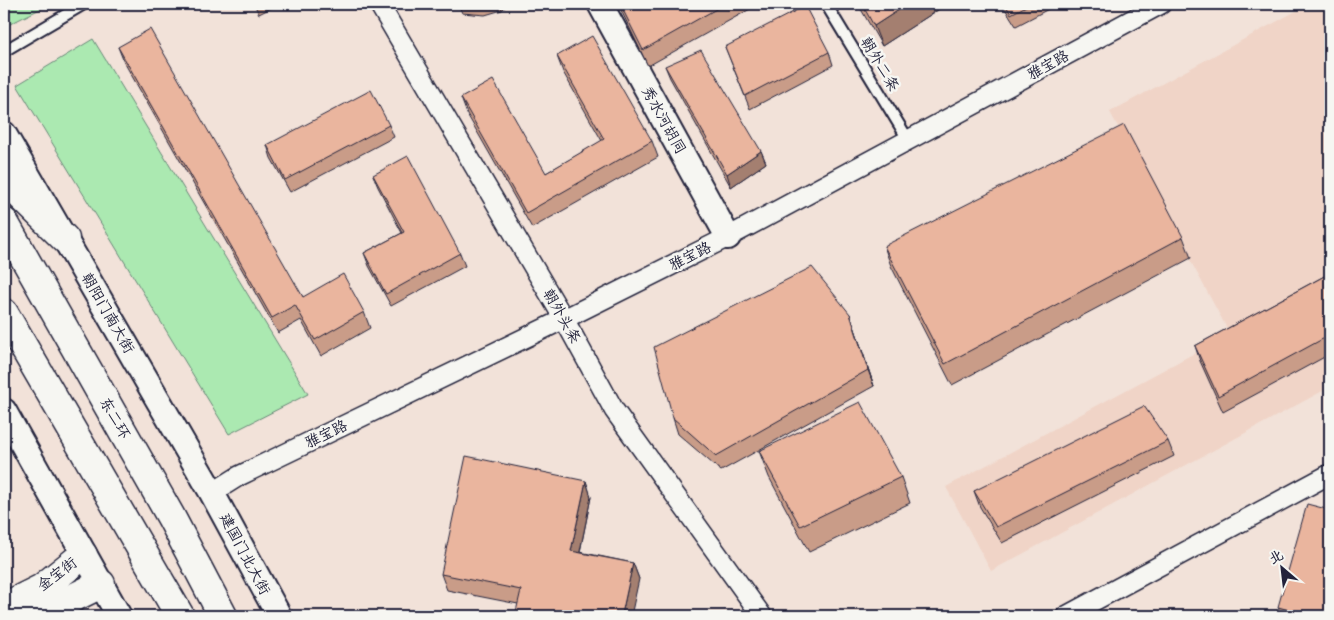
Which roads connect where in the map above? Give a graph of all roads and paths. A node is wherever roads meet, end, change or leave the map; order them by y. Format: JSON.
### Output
{"nodes":[{"id":1,"x":84,"y":4,"type":"edge"},
{"id":2,"x":379,"y":4,"type":"edge"},
{"id":3,"x":600,"y":4,"type":"edge"},
{"id":4,"x":826,"y":4,"type":"edge"},
{"id":5,"x":1161,"y":4,"type":"edge"},
{"id":6,"x":4,"y":51,"type":"edge"},
{"id":7,"x":4,"y":134,"type":"edge"},
{"id":8,"x":909,"y":141,"type":"junction"},
{"id":9,"x":4,"y":180,"type":"edge"},
{"id":10,"x":4,"y":222,"type":"edge"},
{"id":11,"x":728,"y":237,"type":"junction"},
{"id":12,"x":65,"y":239,"type":"junction"},
{"id":13,"x":4,"y":313,"type":"edge"},
{"id":14,"x":564,"y":319,"type":"junction"},
{"id":15,"x":4,"y":412,"type":"edge"},
{"id":16,"x":1330,"y":474,"type":"edge"},
{"id":17,"x":212,"y":492,"type":"junction"},
{"id":18,"x":83,"y":555,"type":"junction"},
{"id":19,"x":101,"y":584,"type":"junction"},
{"id":20,"x":4,"y":607,"type":"edge"},
{"id":21,"x":36,"y":616,"type":"edge"},
{"id":22,"x":119,"y":616,"type":"edge"},
{"id":23,"x":180,"y":616,"type":"edge"},
{"id":24,"x":223,"y":616,"type":"edge"},
{"id":25,"x":279,"y":616,"type":"edge"},
{"id":26,"x":762,"y":616,"type":"edge"},
{"id":27,"x":1066,"y":616,"type":"edge"}],
"edges":[{"from":1,"to":6,"type":"lane"},
{"from":2,"to":14,"type":"street","name":"朝外头条"},
{"from":3,"to":11,"type":"street","name":"秀水河胡同"},
{"from":4,"to":8,"type":"lane","name":"朝外二条"},
{"from":5,"to":8,"type":"street","name":"雅宝路"},
{"from":7,"to":12,"type":"street","name":"朝阳门南大街"},
{"from":8,"to":11,"type":"street","name":"雅宝路"},
{"from":9,"to":12,"type":"main road"},
{"from":10,"to":24,"type":"main road","name":"东二环"},
{"from":11,"to":14,"type":"street","name":"雅宝路"},
{"from":12,"to":17,"type":"street","name":"朝阳门南大街"},
{"from":13,"to":23,"type":"main road"},
{"from":14,"to":17,"type":"street","name":"雅宝路"},
{"from":14,"to":26,"type":"street","name":"朝外头条"},
{"from":15,"to":18,"type":"street"},
{"from":16,"to":27,"type":"street"},
{"from":17,"to":25,"type":"street","name":"建国门北大街"},
{"from":18,"to":19,"type":"street"},
{"from":18,"to":20,"type":"main road","name":"金宝街"},
{"from":19,"to":21,"type":"main road","name":"金宝街"},
{"from":19,"to":22,"type":"street"}]}
